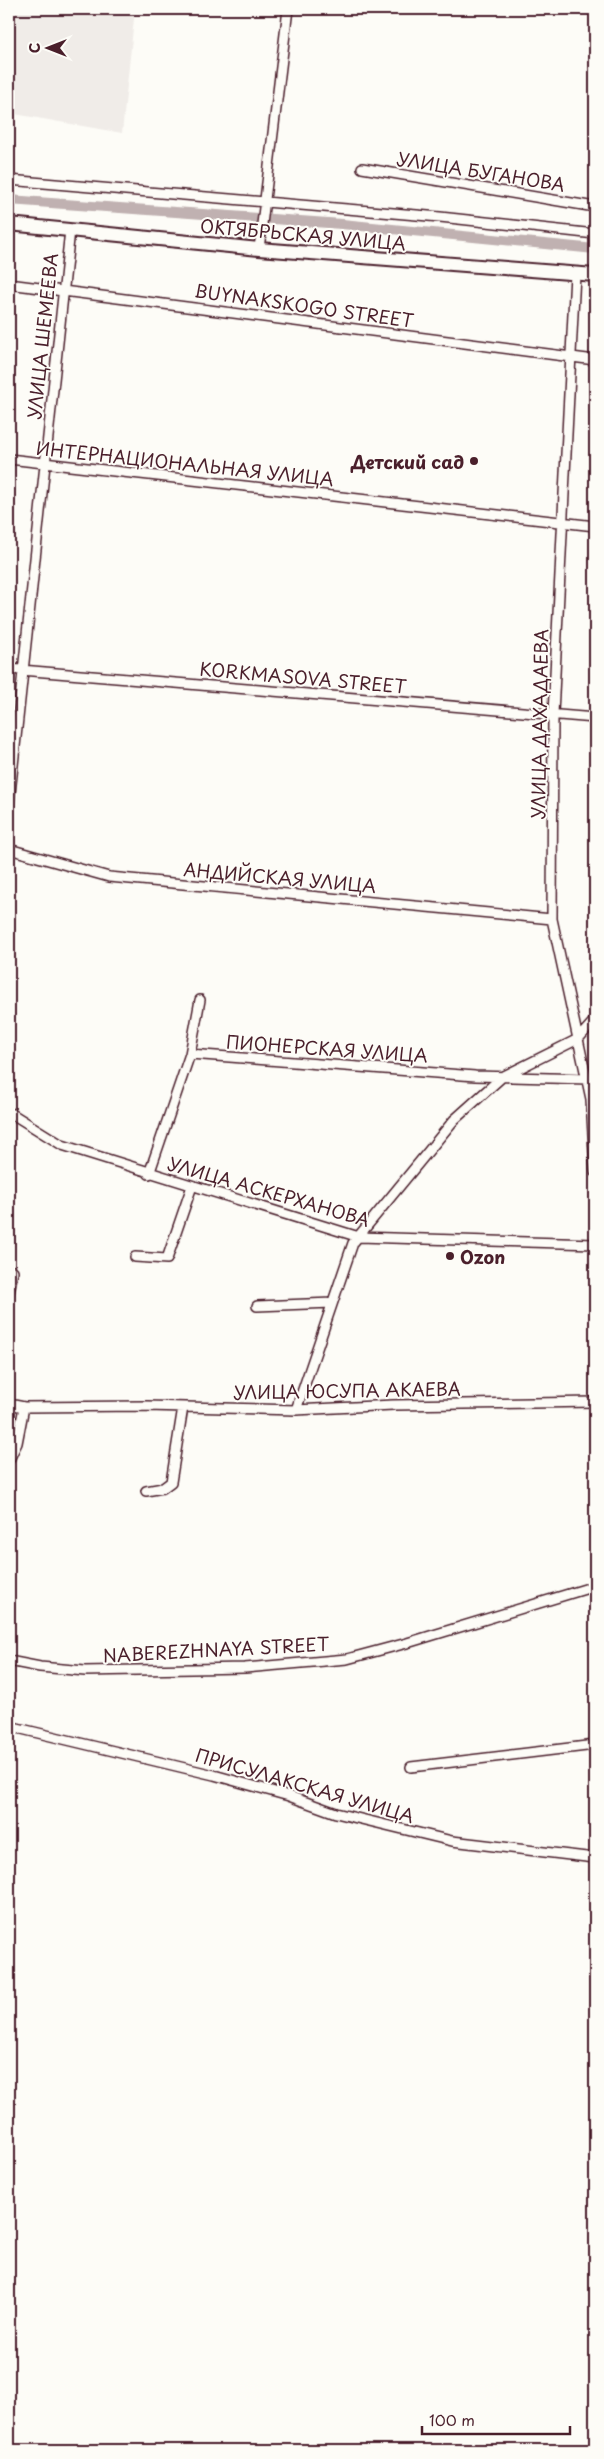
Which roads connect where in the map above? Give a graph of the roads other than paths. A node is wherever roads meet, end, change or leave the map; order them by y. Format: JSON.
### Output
{"nodes":[{"id":1,"x":288,"y":9,"type":"edge"},
{"id":2,"x":362,"y":168,"type":"dead end"},
{"id":3,"x":9,"y":180,"type":"edge"},
{"id":4,"x":263,"y":202,"type":"junction"},
{"id":5,"x":595,"y":207,"type":"edge"},
{"id":6,"x":9,"y":224,"type":"edge"},
{"id":7,"x":70,"y":230,"type":"junction"},
{"id":8,"x":595,"y":234,"type":"edge"},
{"id":9,"x":259,"y":249,"type":"junction"},
{"id":10,"x":575,"y":274,"type":"junction"},
{"id":11,"x":595,"y":275,"type":"edge"},
{"id":12,"x":9,"y":284,"type":"edge"},
{"id":13,"x":64,"y":290,"type":"junction"},
{"id":14,"x":571,"y":357,"type":"junction"},
{"id":15,"x":595,"y":360,"type":"edge"},
{"id":16,"x":9,"y":459,"type":"edge"},
{"id":17,"x":44,"y":464,"type":"junction"},
{"id":18,"x":562,"y":522,"type":"junction"},
{"id":19,"x":595,"y":526,"type":"edge"},
{"id":20,"x":9,"y":668,"type":"edge"},
{"id":21,"x":22,"y":669,"type":"junction"},
{"id":22,"x":554,"y":714,"type":"junction"},
{"id":23,"x":595,"y":718,"type":"edge"},
{"id":24,"x":9,"y":803,"type":"edge"},
{"id":25,"x":9,"y":849,"type":"edge"},
{"id":26,"x":552,"y":919,"type":"junction"},
{"id":27,"x":200,"y":1000,"type":"dead end"},
{"id":28,"x":595,"y":1020,"type":"edge"},
{"id":29,"x":578,"y":1039,"type":"junction"},
{"id":30,"x":190,"y":1054,"type":"junction"},
{"id":31,"x":502,"y":1077,"type":"junction"},
{"id":32,"x":588,"y":1079,"type":"junction"},
{"id":33,"x":593,"y":1099,"type":"edge"},
{"id":34,"x":9,"y":1112,"type":"edge"},
{"id":35,"x":595,"y":1172,"type":"edge"},
{"id":36,"x":149,"y":1174,"type":"junction"},
{"id":37,"x":192,"y":1186,"type":"junction"},
{"id":38,"x":359,"y":1237,"type":"junction"},
{"id":39,"x":595,"y":1244,"type":"edge"},
{"id":40,"x":135,"y":1257,"type":"dead end"},
{"id":41,"x":12,"y":1271,"type":"dead end"},
{"id":42,"x":9,"y":1292,"type":"edge"},
{"id":43,"x":332,"y":1303,"type":"junction"},
{"id":44,"x":257,"y":1306,"type":"dead end"},
{"id":45,"x":595,"y":1402,"type":"edge"},
{"id":46,"x":9,"y":1404,"type":"edge"},
{"id":47,"x":24,"y":1407,"type":"junction"},
{"id":48,"x":183,"y":1407,"type":"junction"},
{"id":49,"x":296,"y":1410,"type":"junction"},
{"id":50,"x":9,"y":1460,"type":"edge"},
{"id":51,"x":146,"y":1491,"type":"dead end"},
{"id":52,"x":595,"y":1586,"type":"edge"},
{"id":53,"x":9,"y":1661,"type":"edge"},
{"id":54,"x":9,"y":1726,"type":"edge"},
{"id":55,"x":595,"y":1745,"type":"edge"},
{"id":56,"x":411,"y":1767,"type":"dead end"},
{"id":57,"x":595,"y":1858,"type":"edge"}],
"edges":[{"from":1,"to":4,"type":"street"},
{"from":2,"to":5,"type":"street","name":"УЛИЦА БУГАНОВА"},
{"from":3,"to":4,"type":"street"},
{"from":4,"to":8,"type":"street"},
{"from":4,"to":9,"type":"street"},
{"from":6,"to":7,"type":"street","name":"ОКТЯБРЬСКАЯ УЛИЦА"},
{"from":7,"to":9,"type":"street","name":"ОКТЯБРЬСКАЯ УЛИЦА"},
{"from":7,"to":13,"type":"street","name":"УЛИЦА ШЕМЕЕВА"},
{"from":9,"to":10,"type":"street","name":"ОКТЯБРЬСКАЯ УЛИЦА"},
{"from":10,"to":11,"type":"street","name":"ОКТЯБРЬСКАЯ УЛИЦА"},
{"from":10,"to":14,"type":"street","name":"УЛИЦА ДАХАДАЕВА"},
{"from":12,"to":13,"type":"street","name":"BUYNAKSKOGO STREET"},
{"from":13,"to":14,"type":"street","name":"BUYNAKSKOGO STREET"},
{"from":13,"to":17,"type":"street","name":"УЛИЦА ШЕМЕЕВА"},
{"from":14,"to":15,"type":"street","name":"BUYNAKSKOGO STREET"},
{"from":14,"to":18,"type":"street","name":"УЛИЦА ДАХАДАЕВА"},
{"from":16,"to":17,"type":"street","name":"ИНТЕРНАЦИОНАЛЬНАЯ УЛИЦА"},
{"from":17,"to":18,"type":"street","name":"ИНТЕРНАЦИОНАЛЬНАЯ УЛИЦА"},
{"from":17,"to":21,"type":"street","name":"УЛИЦА ШЕМЕЕВА"},
{"from":18,"to":19,"type":"street","name":"ИНТЕРНАЦИОНАЛЬНАЯ УЛИЦА"},
{"from":18,"to":22,"type":"street","name":"УЛИЦА ДАХАДАЕВА"},
{"from":20,"to":21,"type":"street","name":"KORKMASOVA STREET"},
{"from":21,"to":22,"type":"street","name":"KORKMASOVA STREET"},
{"from":21,"to":24,"type":"street","name":"УЛИЦА ШЕМЕЕВА"},
{"from":22,"to":23,"type":"street","name":"KORKMASOVA STREET"},
{"from":22,"to":26,"type":"street","name":"УЛИЦА ДАХАДАЕВА"},
{"from":25,"to":26,"type":"street","name":"АНДИЙСКАЯ УЛИЦА"},
{"from":26,"to":29,"type":"street","name":"УЛИЦА ДАХАДАЕВА"},
{"from":27,"to":30,"type":"street"},
{"from":28,"to":29,"type":"street"},
{"from":29,"to":31,"type":"street"},
{"from":29,"to":32,"type":"street","name":"УЛИЦА ДАХАДАЕВА"},
{"from":30,"to":31,"type":"street","name":"ПИОНЕРСКАЯ УЛИЦА"},
{"from":30,"to":36,"type":"street"},
{"from":31,"to":32,"type":"street","name":"ПИОНЕРСКАЯ УЛИЦА"},
{"from":31,"to":38,"type":"street"},
{"from":32,"to":33,"type":"street","name":"УЛИЦА ДАХАДАЕВА"},
{"from":33,"to":35,"type":"street","name":"УЛИЦА ДАХАДАЕВА"},
{"from":34,"to":36,"type":"street","name":"УЛИЦА АСКЕРХАНОВА"},
{"from":36,"to":37,"type":"street","name":"УЛИЦА АСКЕРХАНОВА"},
{"from":37,"to":38,"type":"street","name":"УЛИЦА АСКЕРХАНОВА"},
{"from":37,"to":40,"type":"street"},
{"from":38,"to":39,"type":"street","name":"УЛИЦА АСКЕРХАНОВА"},
{"from":38,"to":43,"type":"street"},
{"from":41,"to":42,"type":"street"},
{"from":43,"to":44,"type":"street"},
{"from":43,"to":49,"type":"street"},
{"from":45,"to":49,"type":"street","name":"УЛИЦА ЮСУПА АКАЕВА"},
{"from":46,"to":47,"type":"street","name":"УЛИЦА ЮСУПА АКАЕВА"},
{"from":47,"to":48,"type":"street","name":"УЛИЦА ЮСУПА АКАЕВА"},
{"from":47,"to":50,"type":"street"},
{"from":48,"to":49,"type":"street","name":"УЛИЦА ЮСУПА АКАЕВА"},
{"from":48,"to":51,"type":"street"},
{"from":52,"to":53,"type":"street","name":"NABEREZHNAYA STREET"},
{"from":54,"to":57,"type":"street","name":"ПРИСУЛАКСКАЯ УЛИЦА"},
{"from":55,"to":56,"type":"street"}]}
